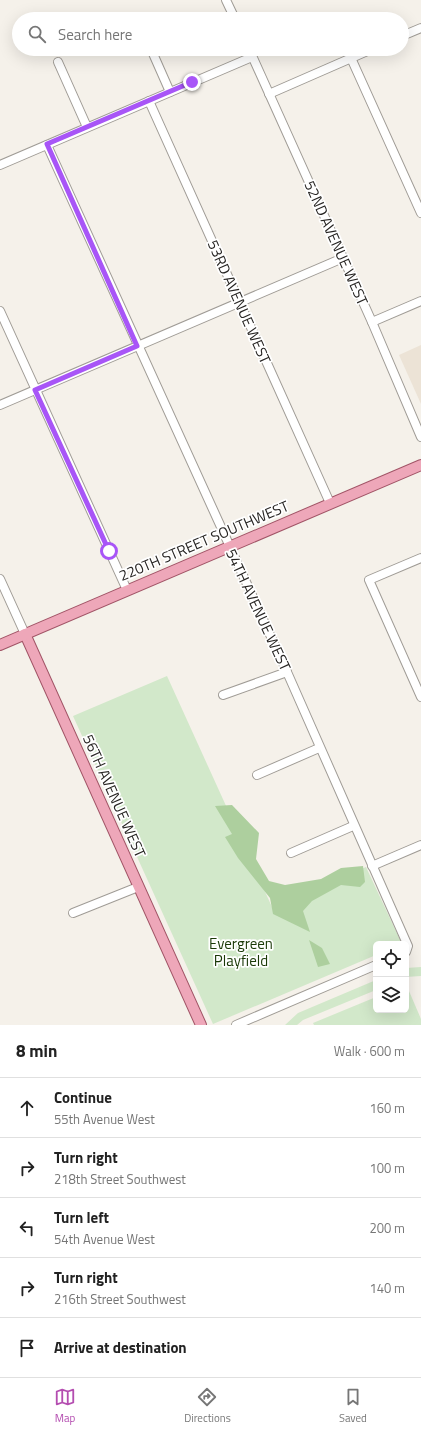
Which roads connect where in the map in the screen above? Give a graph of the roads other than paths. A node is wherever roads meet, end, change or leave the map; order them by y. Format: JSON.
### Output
{"nodes":[{"id":1,"x":226,"y":0,"type":"edge"},
{"id":2,"x":232,"y":12,"type":"edge"},
{"id":3,"x":421,"y":28,"type":"edge"},
{"id":4,"x":409,"y":33,"type":"edge"},
{"id":5,"x":154,"y":56,"type":"edge"},
{"id":6,"x":244,"y":56,"type":"edge"},
{"id":7,"x":251,"y":56,"type":"edge"},
{"id":8,"x":356,"y":56,"type":"edge"},
{"id":9,"x":351,"y":58,"type":"junction"},
{"id":10,"x":58,"y":62,"type":"dead end"},
{"id":11,"x":170,"y":92,"type":"junction"},
{"id":12,"x":269,"y":94,"type":"junction"},
{"id":13,"x":149,"y":101,"type":"junction"},
{"id":14,"x":87,"y":127,"type":"junction"},
{"id":15,"x":47,"y":144,"type":"junction"},
{"id":16,"x":0,"y":165,"type":"edge"},
{"id":17,"x":421,"y":213,"type":"edge"},
{"id":18,"x":343,"y":258,"type":"junction"},
{"id":19,"x":421,"y":301,"type":"edge"},
{"id":20,"x":239,"y":303,"type":"junction"},
{"id":21,"x":0,"y":311,"type":"edge"},
{"id":22,"x":372,"y":322,"type":"junction"},
{"id":23,"x":137,"y":346,"type":"junction"},
{"id":24,"x":35,"y":390,"type":"junction"},
{"id":25,"x":0,"y":405,"type":"edge"},
{"id":26,"x":421,"y":437,"type":"edge"},
{"id":27,"x":421,"y":465,"type":"edge"},
{"id":28,"x":330,"y":503,"type":"junction"},
{"id":29,"x":229,"y":547,"type":"junction"},
{"id":30,"x":421,"y":558,"type":"edge"},
{"id":31,"x":0,"y":579,"type":"edge"},
{"id":32,"x":127,"y":590,"type":"junction"},
{"id":33,"x":25,"y":634,"type":"junction"},
{"id":34,"x":0,"y":645,"type":"edge"},
{"id":35,"x":287,"y":672,"type":"junction"},
{"id":36,"x":223,"y":695,"type":"dead end"},
{"id":37,"x":421,"y":697,"type":"edge"},
{"id":38,"x":319,"y":748,"type":"junction"},
{"id":39,"x":257,"y":775,"type":"dead end"},
{"id":40,"x":353,"y":826,"type":"junction"},
{"id":41,"x":421,"y":845,"type":"edge"},
{"id":42,"x":291,"y":853,"type":"dead end"},
{"id":43,"x":372,"y":866,"type":"junction"},
{"id":44,"x":138,"y":887,"type":"junction"},
{"id":45,"x":73,"y":913,"type":"dead end"},
{"id":46,"x":404,"y":941,"type":"edge"},
{"id":47,"x":373,"y":967,"type":"edge"},
{"id":48,"x":201,"y":1025,"type":"edge"},
{"id":49,"x":236,"y":1025,"type":"edge"}],
"edges":[{"from":1,"to":2,"type":"street"},
{"from":3,"to":4,"type":"street"},
{"from":5,"to":11,"type":"street"},
{"from":6,"to":11,"type":"street"},
{"from":7,"to":12,"type":"street","name":"52ND AVENUE WEST"},
{"from":8,"to":9,"type":"street"},
{"from":9,"to":12,"type":"street"},
{"from":9,"to":17,"type":"street"},
{"from":10,"to":14,"type":"street"},
{"from":11,"to":13,"type":"street"},
{"from":12,"to":18,"type":"street","name":"52ND AVENUE WEST"},
{"from":13,"to":14,"type":"street"},
{"from":13,"to":20,"type":"street","name":"53RD AVENUE WEST"},
{"from":14,"to":15,"type":"street"},
{"from":15,"to":16,"type":"street"},
{"from":15,"to":23,"type":"street","name":"54TH AVENUE WEST"},
{"from":18,"to":20,"type":"street"},
{"from":18,"to":22,"type":"street","name":"52ND AVENUE WEST"},
{"from":19,"to":22,"type":"street"},
{"from":20,"to":23,"type":"street"},
{"from":20,"to":28,"type":"street","name":"53RD AVENUE WEST"},
{"from":21,"to":24,"type":"street"},
{"from":22,"to":26,"type":"street","name":"52ND AVENUE WEST"},
{"from":23,"to":24,"type":"street"},
{"from":23,"to":29,"type":"street","name":"54TH AVENUE WEST"},
{"from":24,"to":25,"type":"street"},
{"from":24,"to":32,"type":"street"},
{"from":27,"to":28,"type":"main road","name":"220TH STREET SOUTHWEST"},
{"from":28,"to":29,"type":"main road","name":"220TH STREET SOUTHWEST"},
{"from":29,"to":32,"type":"main road","name":"220TH STREET SOUTHWEST"},
{"from":29,"to":35,"type":"street","name":"54TH AVENUE WEST"},
{"from":30,"to":37,"type":"street"},
{"from":31,"to":33,"type":"street","name":"56TH AVENUE WEST"},
{"from":32,"to":33,"type":"main road","name":"220TH STREET SOUTHWEST"},
{"from":33,"to":34,"type":"main road","name":"220TH STREET SOUTHWEST"},
{"from":33,"to":44,"type":"main road","name":"56TH AVENUE WEST"},
{"from":35,"to":36,"type":"street"},
{"from":35,"to":38,"type":"street","name":"54TH AVENUE WEST"},
{"from":38,"to":39,"type":"street"},
{"from":38,"to":40,"type":"street","name":"54TH AVENUE WEST"},
{"from":40,"to":42,"type":"street"},
{"from":40,"to":43,"type":"street","name":"54TH AVENUE WEST"},
{"from":41,"to":43,"type":"street"},
{"from":43,"to":46,"type":"street","name":"54TH AVENUE WEST"},
{"from":44,"to":45,"type":"street"},
{"from":44,"to":48,"type":"main road","name":"56TH AVENUE WEST"},
{"from":47,"to":49,"type":"street"}]}
